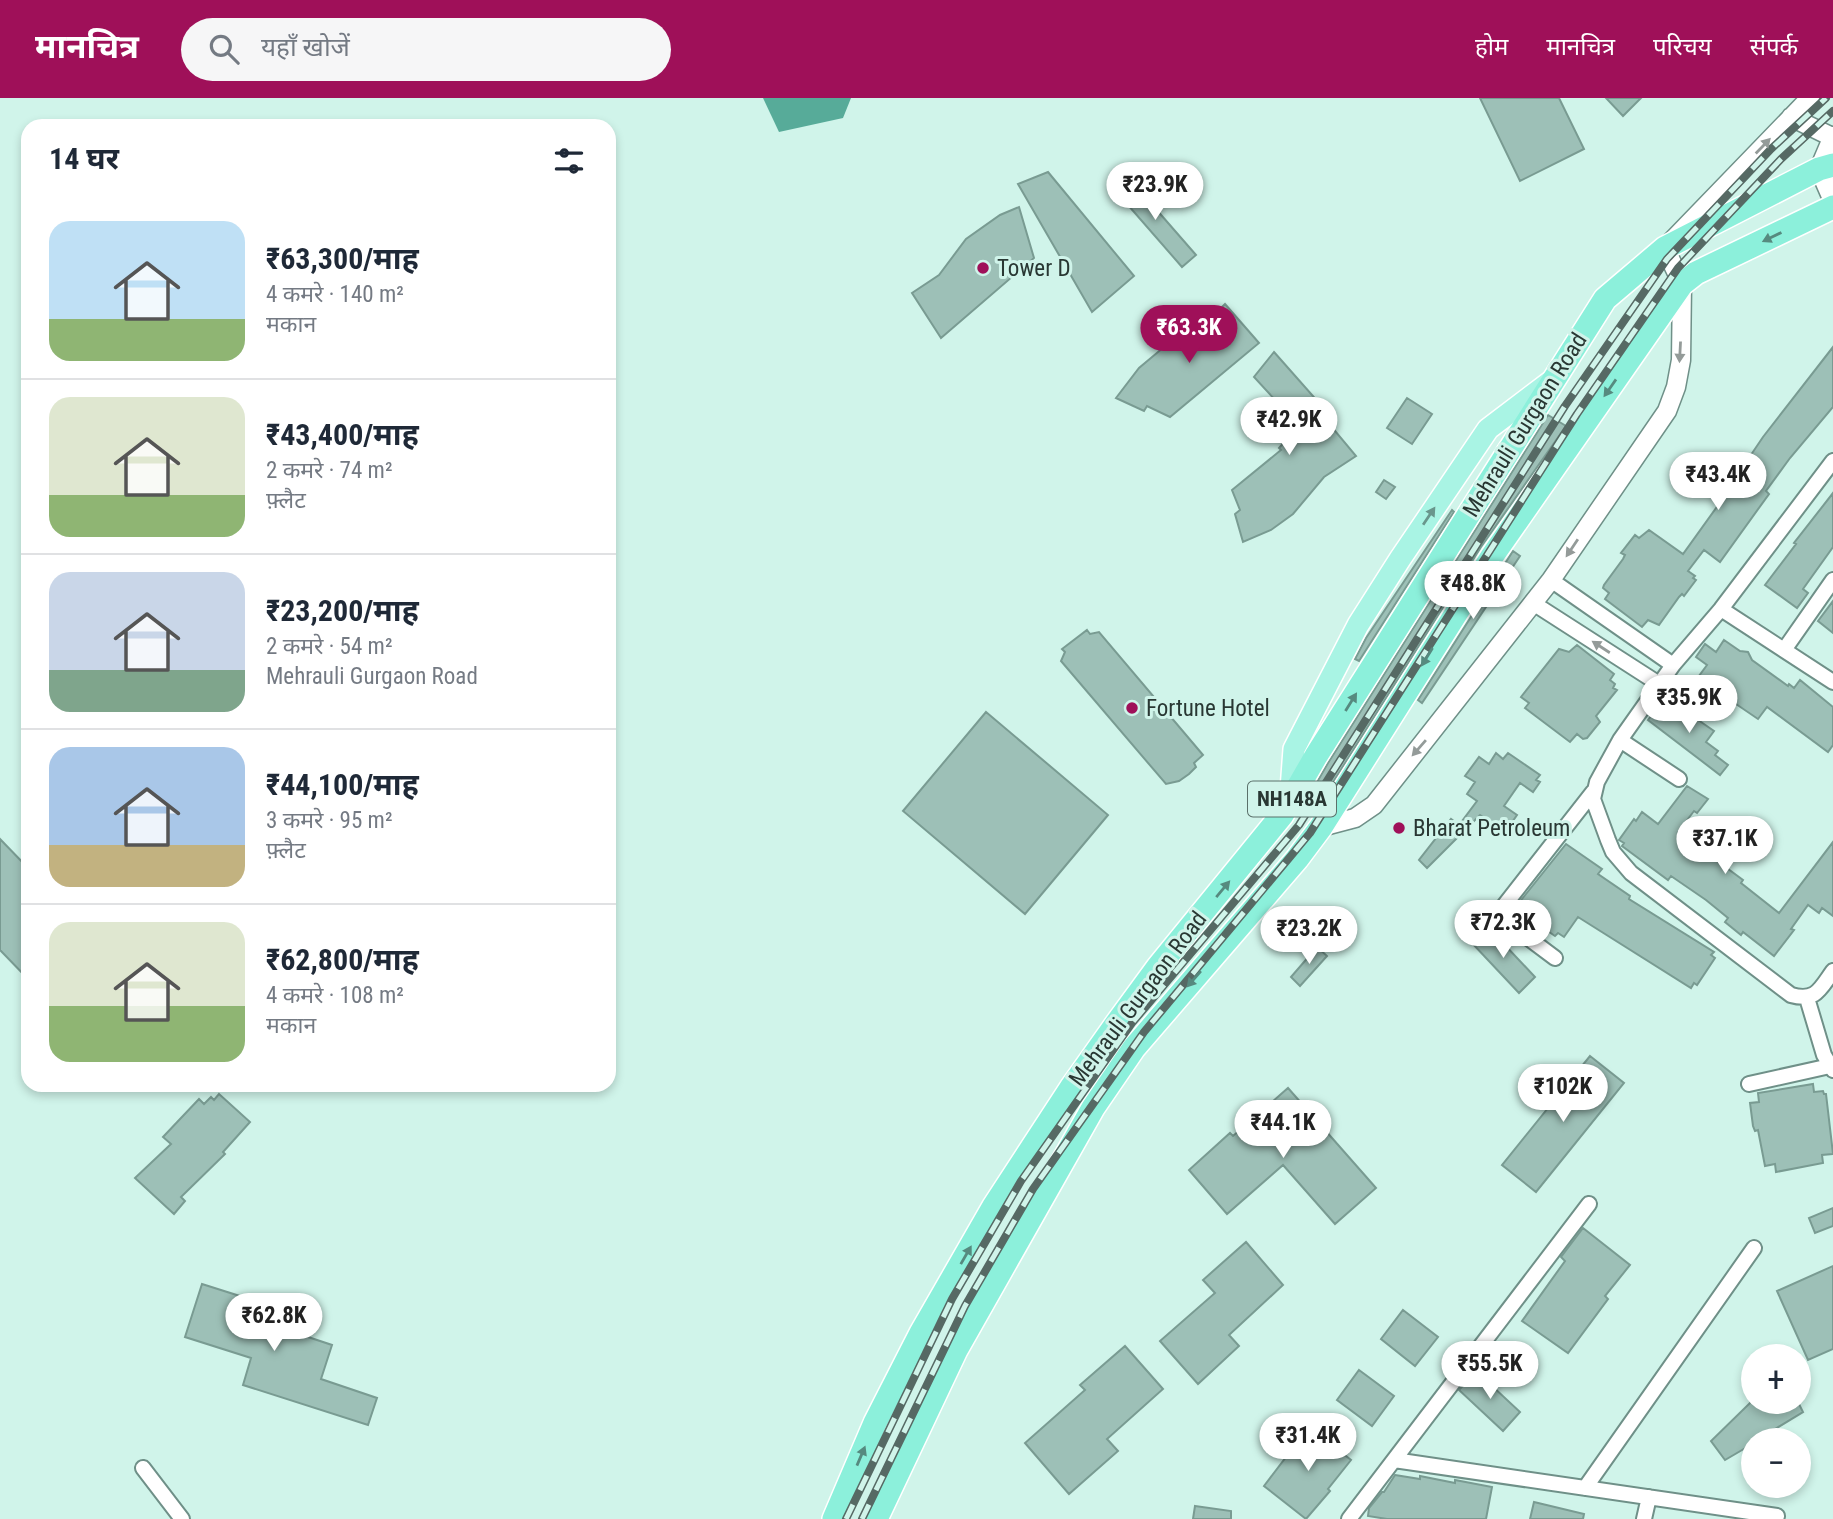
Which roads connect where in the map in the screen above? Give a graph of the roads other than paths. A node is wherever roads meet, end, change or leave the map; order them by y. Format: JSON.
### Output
{"nodes":[{"id":1,"x":1810,"y":98,"type":"edge"},
{"id":2,"x":1791,"y":117,"type":"junction"},
{"id":3,"x":1832,"y":136,"type":"edge"},
{"id":4,"x":1826,"y":167,"type":"edge"},
{"id":5,"x":1833,"y":201,"type":"edge"},
{"id":6,"x":1833,"y":207,"type":"edge"},
{"id":7,"x":1665,"y":248,"type":"junction"},
{"id":8,"x":1682,"y":284,"type":"junction"},
{"id":9,"x":1552,"y":381,"type":"junction"},
{"id":10,"x":1833,"y":461,"type":"edge"},
{"id":11,"x":1550,"y":580,"type":"junction"},
{"id":12,"x":1833,"y":580,"type":"edge"},
{"id":13,"x":1533,"y":603,"type":"junction"},
{"id":14,"x":1721,"y":609,"type":"junction"},
{"id":15,"x":1784,"y":650,"type":"junction"},
{"id":16,"x":1672,"y":665,"type":"junction"},
{"id":17,"x":1833,"y":682,"type":"edge"},
{"id":18,"x":1659,"y":684,"type":"junction"},
{"id":19,"x":1620,"y":740,"type":"junction"},
{"id":20,"x":1679,"y":779,"type":"dead end"},
{"id":21,"x":1593,"y":792,"type":"junction"},
{"id":22,"x":1290,"y":803,"type":"junction"},
{"id":23,"x":1321,"y":827,"type":"junction"},
{"id":24,"x":1555,"y":958,"type":"dead end"},
{"id":25,"x":1833,"y":971,"type":"edge"},
{"id":26,"x":1807,"y":998,"type":"junction"},
{"id":27,"x":1831,"y":1068,"type":"edge"},
{"id":28,"x":1749,"y":1084,"type":"dead end"},
{"id":29,"x":1589,"y":1204,"type":"dead end"},
{"id":30,"x":1754,"y":1248,"type":"dead end"},
{"id":31,"x":921,"y":1333,"type":"junction"},
{"id":32,"x":957,"y":1350,"type":"junction"},
{"id":33,"x":1394,"y":1460,"type":"junction"},
{"id":34,"x":143,"y":1468,"type":"dead end"},
{"id":35,"x":1585,"y":1488,"type":"junction"},
{"id":36,"x":1649,"y":1497,"type":"junction"},
{"id":37,"x":1777,"y":1516,"type":"dead end"},
{"id":38,"x":181,"y":1519,"type":"edge"},
{"id":39,"x":834,"y":1519,"type":"edge"},
{"id":40,"x":876,"y":1519,"type":"edge"},
{"id":41,"x":1349,"y":1519,"type":"edge"},
{"id":42,"x":1644,"y":1519,"type":"edge"}],
"edges":[{"from":1,"to":2,"type":"street"},
{"from":2,"to":3,"type":"street"},
{"from":7,"to":2,"type":"street","one_way":true},
{"from":3,"to":4,"type":"street"},
{"from":4,"to":5,"type":"street"},
{"from":4,"to":7,"type":"highway","name":"Mehrauli Gurgaon Road","number":"NH148A"},
{"from":6,"to":8,"type":"highway","name":"Mehrauli Gurgaon Road","number":"NH148A","one_way":true},
{"from":7,"to":8,"type":"street"},
{"from":7,"to":9,"type":"highway","name":"Mehrauli Gurgaon Road","number":"NH148A"},
{"from":8,"to":11,"type":"street","one_way":true},
{"from":8,"to":23,"type":"highway","name":"Mehrauli Gurgaon Road","number":"NH148A","one_way":true},
{"from":22,"to":9,"type":"highway","name":"Mehrauli Gurgaon Road","number":"NH148A","one_way":true},
{"from":22,"to":9,"type":"main road","one_way":true},
{"from":10,"to":14,"type":"street"},
{"from":11,"to":13,"type":"street"},
{"from":11,"to":16,"type":"street"},
{"from":12,"to":15,"type":"street"},
{"from":18,"to":13,"type":"street","one_way":true},
{"from":13,"to":23,"type":"street","one_way":true},
{"from":14,"to":15,"type":"street"},
{"from":14,"to":16,"type":"street"},
{"from":15,"to":17,"type":"street"},
{"from":16,"to":18,"type":"street"},
{"from":18,"to":19,"type":"street"},
{"from":19,"to":20,"type":"street"},
{"from":19,"to":21,"type":"street"},
{"from":21,"to":24,"type":"street"},
{"from":21,"to":26,"type":"street"},
{"from":31,"to":22,"type":"highway","name":"Mehrauli Gurgaon Road","number":"NH148A","one_way":true},
{"from":23,"to":32,"type":"highway","name":"Mehrauli Gurgaon Road","number":"NH148A","one_way":true},
{"from":25,"to":26,"type":"street"},
{"from":26,"to":27,"type":"street"},
{"from":27,"to":28,"type":"street"},
{"from":29,"to":33,"type":"street"},
{"from":30,"to":35,"type":"street"},
{"from":31,"to":32,"type":"highway"},
{"from":39,"to":31,"type":"highway","name":"Mehrauli Gurgaon Road","number":"NH148A","one_way":true},
{"from":32,"to":40,"type":"highway","name":"Mehrauli Gurgaon Road","number":"NH148A"},
{"from":33,"to":35,"type":"street"},
{"from":33,"to":41,"type":"street"},
{"from":34,"to":38,"type":"street"},
{"from":35,"to":36,"type":"street"},
{"from":36,"to":37,"type":"street"},
{"from":36,"to":42,"type":"street"}]}
